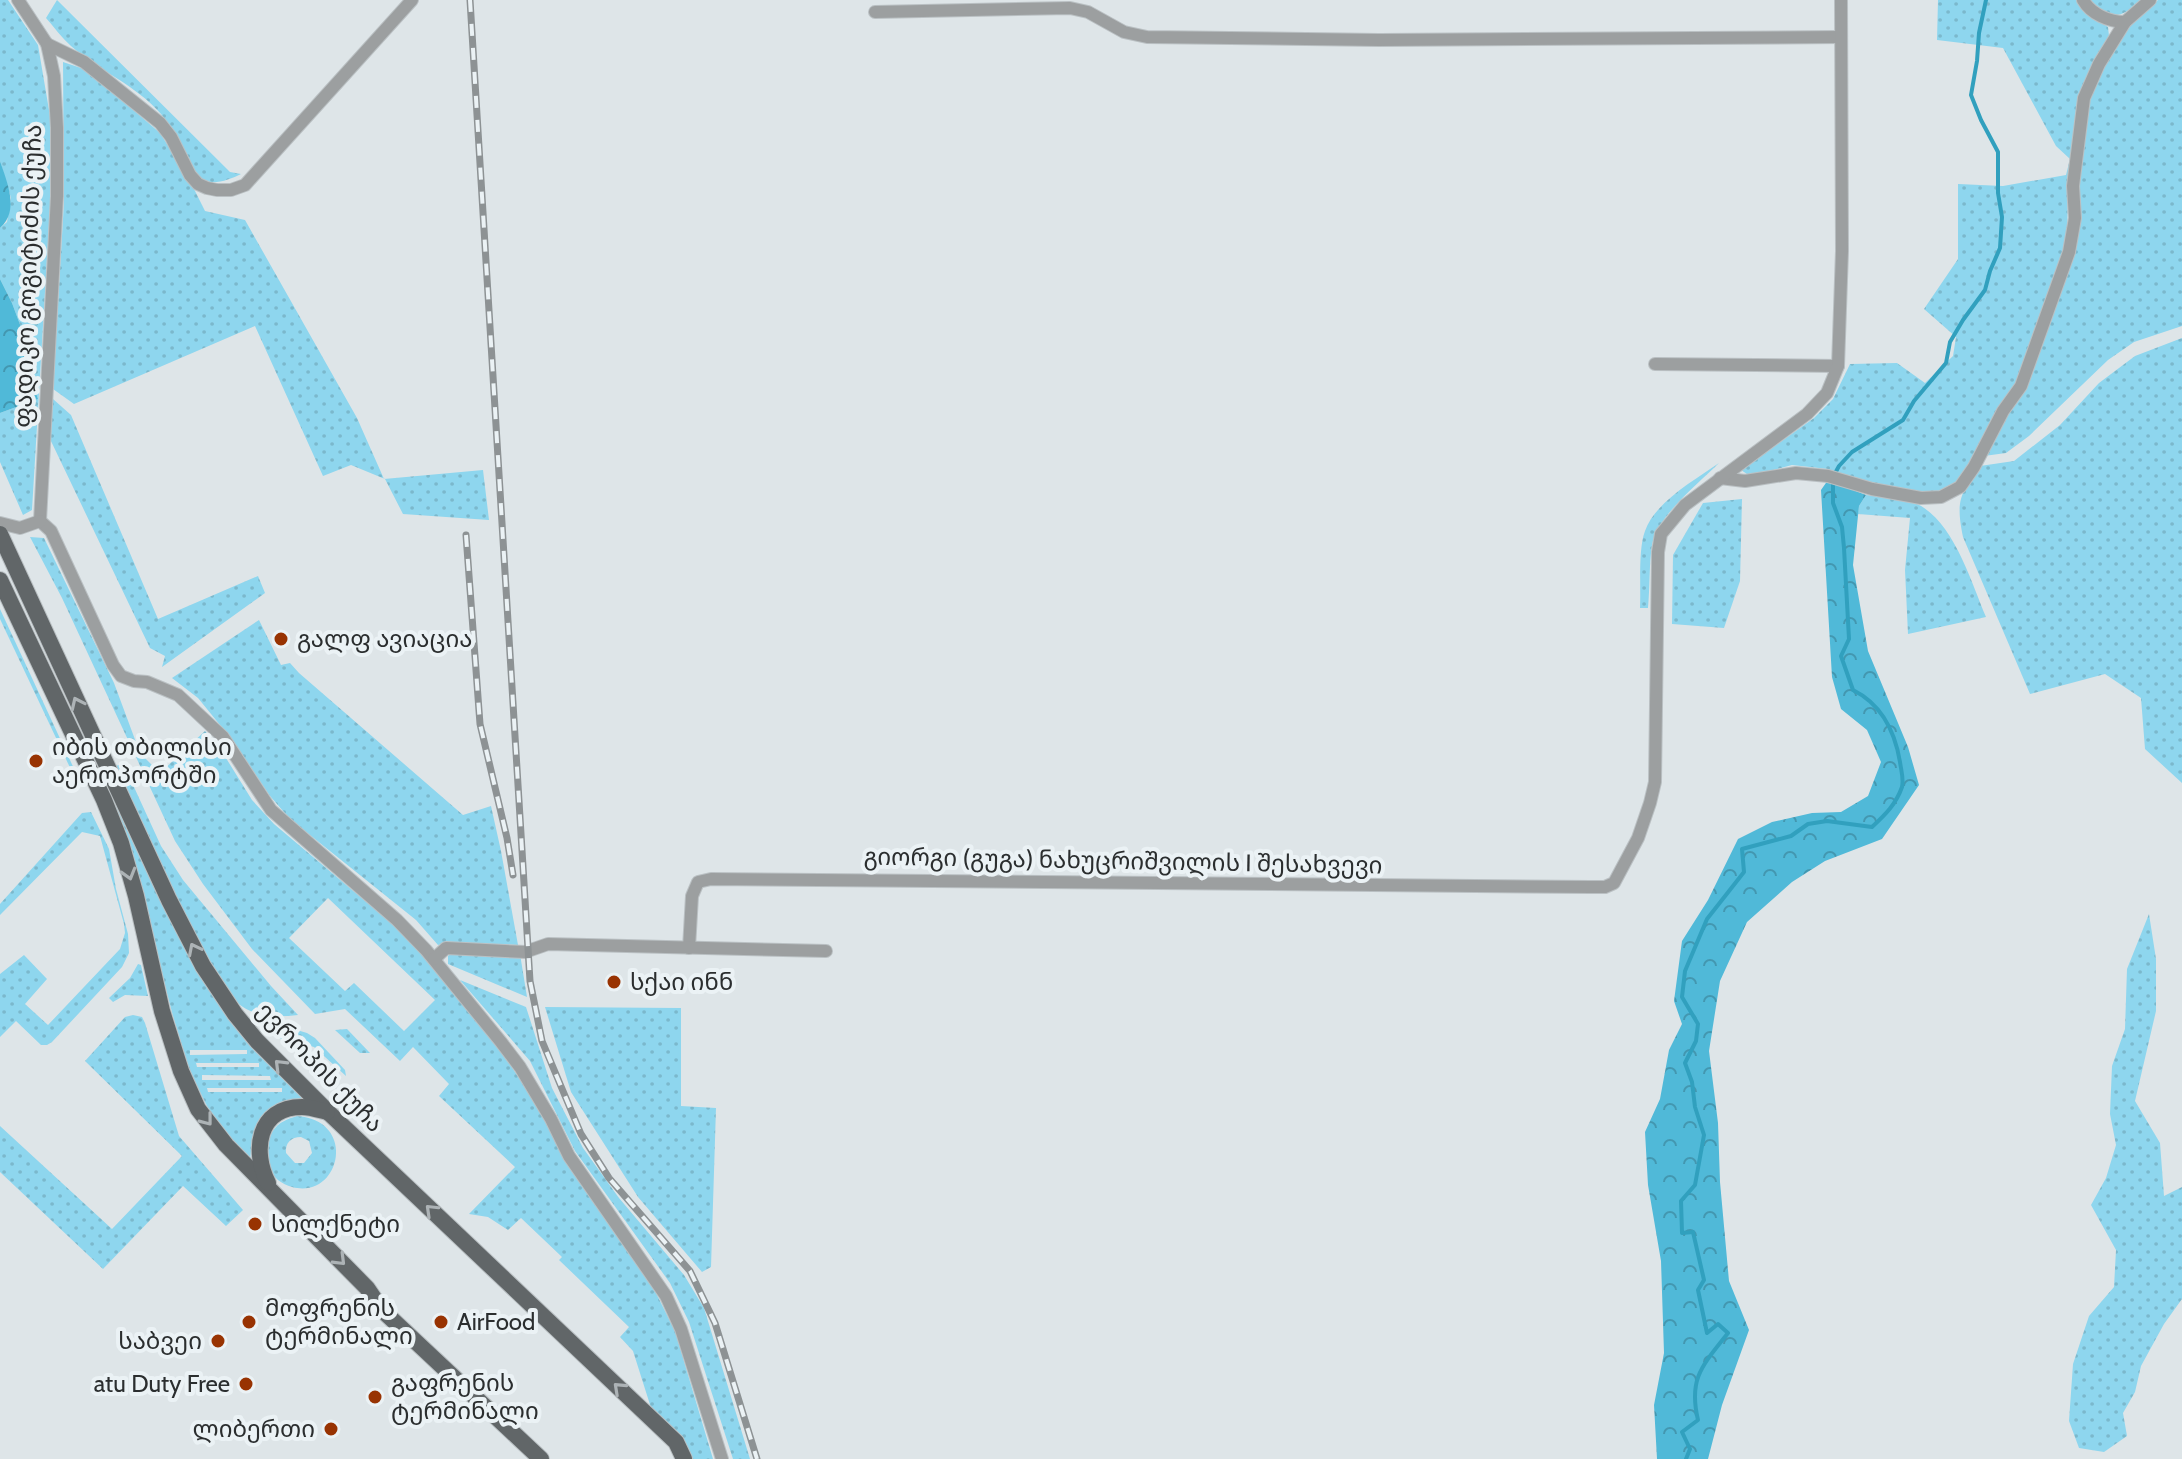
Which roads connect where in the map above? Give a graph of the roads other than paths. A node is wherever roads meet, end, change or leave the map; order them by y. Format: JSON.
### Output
{"nodes":[{"id":1,"x":18,"y":0,"type":"edge"},
{"id":2,"x":412,"y":0,"type":"edge"},
{"id":3,"x":1841,"y":0,"type":"edge"},
{"id":4,"x":2083,"y":0,"type":"edge"},
{"id":5,"x":2150,"y":0,"type":"edge"},
{"id":6,"x":875,"y":12,"type":"dead end"},
{"id":7,"x":2125,"y":22,"type":"junction"},
{"id":8,"x":1841,"y":37,"type":"junction"},
{"id":9,"x":47,"y":44,"type":"junction"},
{"id":10,"x":1655,"y":364,"type":"dead end"},
{"id":11,"x":1838,"y":366,"type":"junction"},
{"id":12,"x":1720,"y":478,"type":"junction"},
{"id":13,"x":40,"y":521,"type":"junction"},
{"id":14,"x":0,"y":523,"type":"edge"},
{"id":15,"x":0,"y":534,"type":"edge"},
{"id":16,"x":0,"y":580,"type":"edge"},
{"id":17,"x":689,"y":948,"type":"junction"},
{"id":18,"x":826,"y":951,"type":"dead end"},
{"id":19,"x":434,"y":959,"type":"junction"},
{"id":20,"x":328,"y":1112,"type":"junction"},
{"id":21,"x":273,"y":1192,"type":"junction"},
{"id":22,"x":541,"y":1459,"type":"edge"},
{"id":23,"x":684,"y":1459,"type":"edge"},
{"id":24,"x":722,"y":1459,"type":"edge"}],
"edges":[{"from":1,"to":9,"type":"street","name":"ფადიკო გოგიტიძის ქუჩა"},
{"from":2,"to":9,"type":"street"},
{"from":3,"to":8,"type":"street"},
{"from":4,"to":7,"type":"street"},
{"from":5,"to":7,"type":"street"},
{"from":6,"to":8,"type":"street"},
{"from":7,"to":12,"type":"street"},
{"from":8,"to":11,"type":"street"},
{"from":9,"to":13,"type":"street","name":"ფადიკო გოგიტიძის ქუჩა"},
{"from":10,"to":11,"type":"street"},
{"from":11,"to":12,"type":"street"},
{"from":12,"to":17,"type":"street","name":"გიორგი (გუგა) ნახუცრიშვილის I შესახვევი"},
{"from":13,"to":14,"type":"street"},
{"from":13,"to":19,"type":"street"},
{"from":20,"to":15,"type":"main road","name":"ევროპის ქუჩა","one_way":true},
{"from":16,"to":21,"type":"main road","one_way":true},
{"from":17,"to":18,"type":"street"},
{"from":17,"to":19,"type":"street"},
{"from":19,"to":24,"type":"street"},
{"from":20,"to":21,"type":"main road"},
{"from":23,"to":20,"type":"main road","name":"ევროპის ქუჩა","one_way":true},
{"from":21,"to":22,"type":"main road","one_way":true}]}
